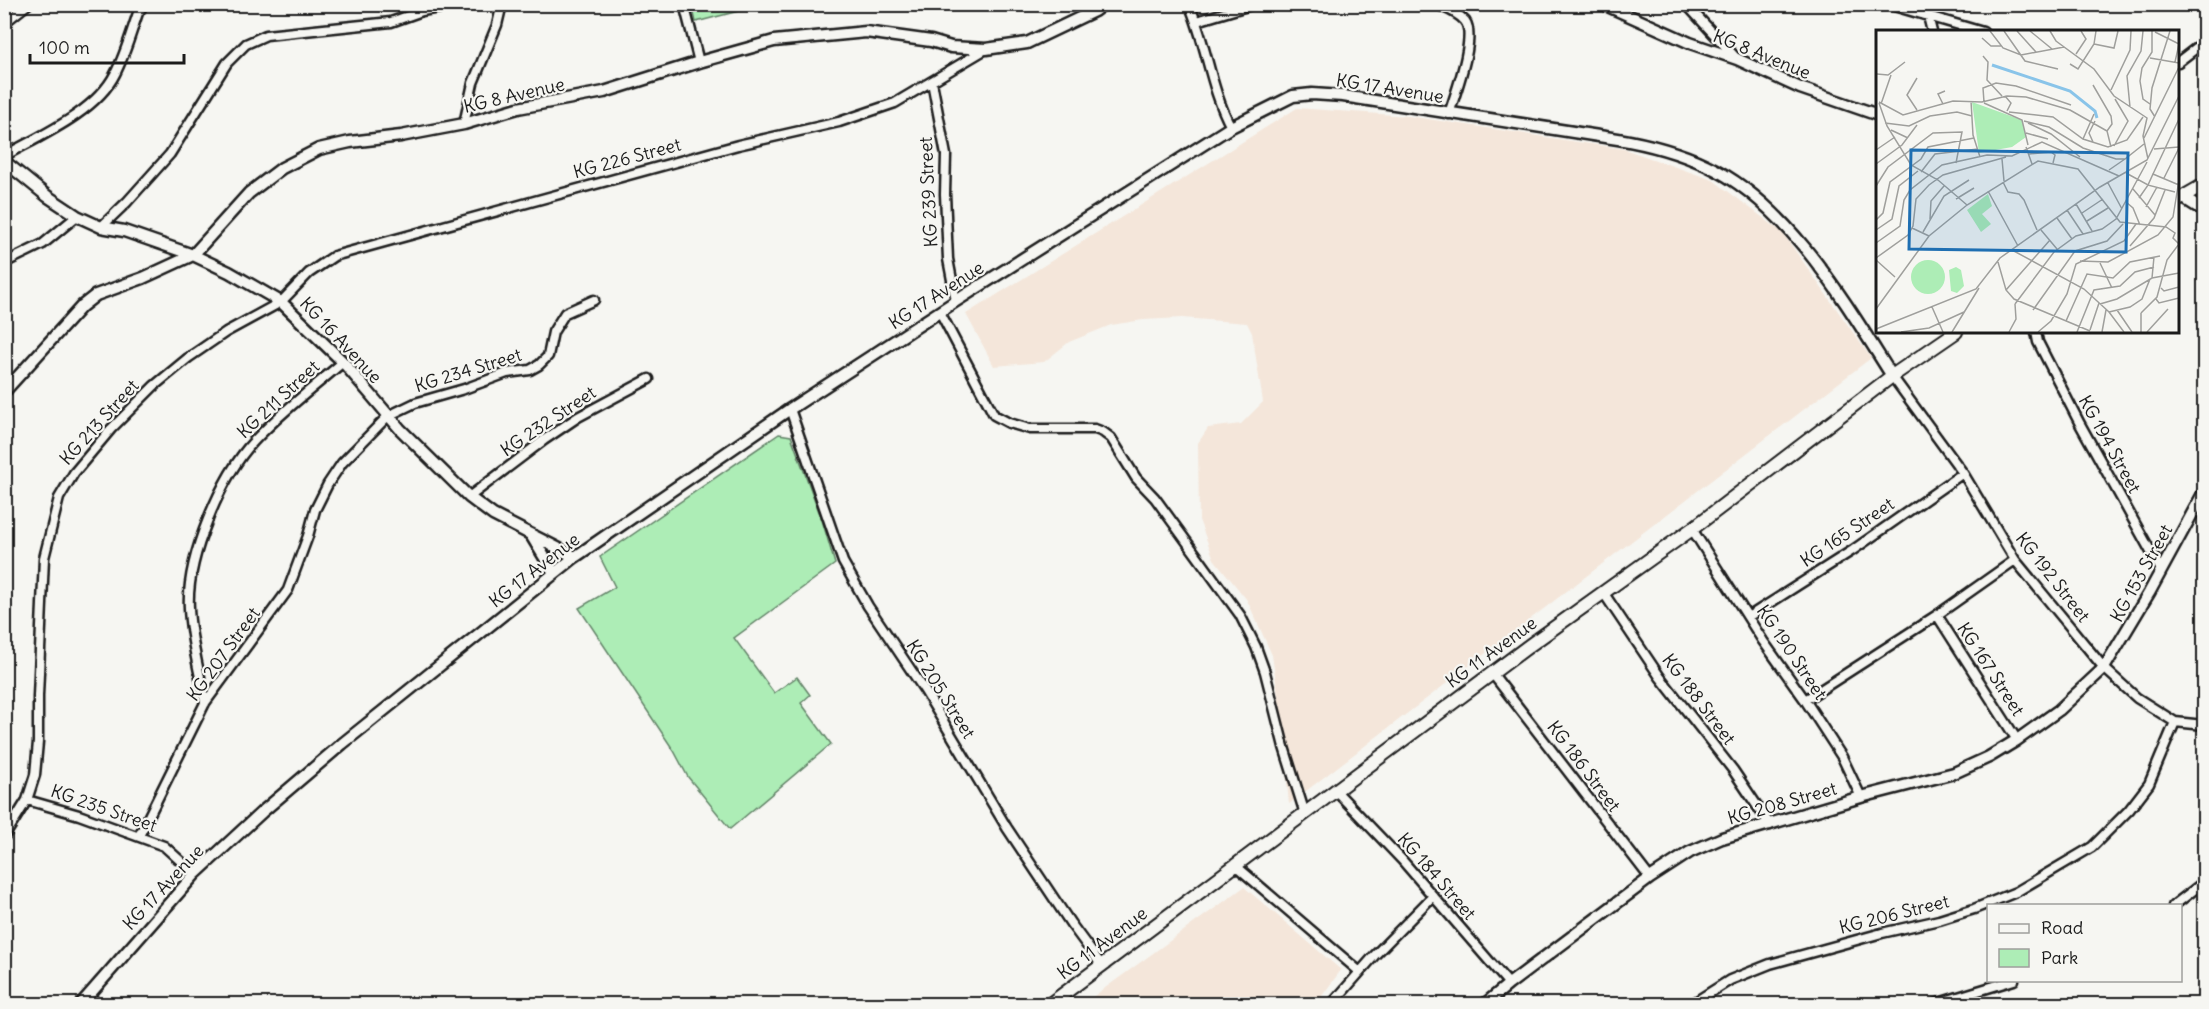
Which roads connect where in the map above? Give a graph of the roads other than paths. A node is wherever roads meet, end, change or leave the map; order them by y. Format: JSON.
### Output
{"nodes":[{"id":1,"x":28,"y":4,"type":"edge"},
{"id":2,"x":144,"y":4,"type":"edge"},
{"id":3,"x":461,"y":4,"type":"edge"},
{"id":4,"x":502,"y":4,"type":"edge"},
{"id":5,"x":684,"y":4,"type":"edge"},
{"id":6,"x":1103,"y":4,"type":"edge"},
{"id":7,"x":1189,"y":4,"type":"edge"},
{"id":8,"x":1254,"y":4,"type":"edge"},
{"id":9,"x":1436,"y":4,"type":"edge"},
{"id":10,"x":1603,"y":4,"type":"edge"},
{"id":11,"x":1686,"y":4,"type":"edge"},
{"id":12,"x":1887,"y":4,"type":"edge"},
{"id":13,"x":1923,"y":12,"type":"edge"},
{"id":14,"x":1197,"y":21,"type":"junction"},
{"id":15,"x":4,"y":23,"type":"edge"},
{"id":16,"x":1931,"y":30,"type":"edge"},
{"id":17,"x":1977,"y":30,"type":"edge"},
{"id":18,"x":2205,"y":42,"type":"edge"},
{"id":19,"x":986,"y":49,"type":"junction"},
{"id":20,"x":1737,"y":60,"type":"junction"},
{"id":21,"x":2179,"y":61,"type":"edge"},
{"id":22,"x":699,"y":62,"type":"junction"},
{"id":23,"x":932,"y":82,"type":"junction"},
{"id":24,"x":1449,"y":114,"type":"junction"},
{"id":25,"x":1876,"y":114,"type":"edge"},
{"id":26,"x":464,"y":124,"type":"junction"},
{"id":27,"x":1231,"y":127,"type":"junction"},
{"id":28,"x":4,"y":158,"type":"edge"},
{"id":29,"x":2205,"y":184,"type":"edge"},
{"id":30,"x":2180,"y":198,"type":"edge"},
{"id":31,"x":2205,"y":211,"type":"edge"},
{"id":32,"x":77,"y":216,"type":"junction"},
{"id":33,"x":101,"y":227,"type":"junction"},
{"id":34,"x":193,"y":255,"type":"junction"},
{"id":35,"x":4,"y":263,"type":"edge"},
{"id":36,"x":594,"y":300,"type":"dead end"},
{"id":37,"x":956,"y":300,"type":"junction"},
{"id":38,"x":281,"y":302,"type":"junction"},
{"id":39,"x":940,"y":312,"type":"junction"},
{"id":40,"x":1955,"y":333,"type":"edge"},
{"id":41,"x":2036,"y":333,"type":"edge"},
{"id":42,"x":343,"y":362,"type":"junction"},
{"id":43,"x":1892,"y":376,"type":"junction"},
{"id":44,"x":649,"y":379,"type":"dead end"},
{"id":45,"x":4,"y":392,"type":"edge"},
{"id":46,"x":790,"y":409,"type":"junction"},
{"id":47,"x":388,"y":416,"type":"junction"},
{"id":48,"x":1963,"y":473,"type":"junction"},
{"id":49,"x":2204,"y":494,"type":"edge"},
{"id":50,"x":470,"y":497,"type":"junction"},
{"id":51,"x":1692,"y":529,"type":"junction"},
{"id":52,"x":531,"y":535,"type":"junction"},
{"id":53,"x":575,"y":557,"type":"junction"},
{"id":54,"x":2015,"y":560,"type":"junction"},
{"id":55,"x":2161,"y":570,"type":"junction"},
{"id":56,"x":554,"y":573,"type":"junction"},
{"id":57,"x":288,"y":590,"type":"joint"},
{"id":58,"x":1603,"y":592,"type":"junction"},
{"id":59,"x":1936,"y":615,"type":"junction"},
{"id":60,"x":1748,"y":617,"type":"junction"},
{"id":61,"x":2104,"y":669,"type":"junction"},
{"id":62,"x":1492,"y":673,"type":"junction"},
{"id":63,"x":1805,"y":700,"type":"junction"},
{"id":64,"x":205,"y":703,"type":"junction"},
{"id":65,"x":2175,"y":722,"type":"junction"},
{"id":66,"x":2205,"y":725,"type":"edge"},
{"id":67,"x":2017,"y":740,"type":"junction"},
{"id":68,"x":1336,"y":792,"type":"junction"},
{"id":69,"x":1861,"y":797,"type":"junction"},
{"id":70,"x":27,"y":800,"type":"junction"},
{"id":71,"x":1305,"y":814,"type":"junction"},
{"id":72,"x":1770,"y":825,"type":"junction"},
{"id":73,"x":139,"y":836,"type":"junction"},
{"id":74,"x":4,"y":837,"type":"edge"},
{"id":75,"x":1235,"y":865,"type":"junction"},
{"id":76,"x":195,"y":874,"type":"junction"},
{"id":77,"x":1650,"y":878,"type":"junction"},
{"id":78,"x":2205,"y":882,"type":"edge"},
{"id":79,"x":1433,"y":896,"type":"junction"},
{"id":80,"x":2176,"y":904,"type":"edge"},
{"id":81,"x":1102,"y":966,"type":"junction"},
{"id":82,"x":1360,"y":972,"type":"junction"},
{"id":83,"x":2011,"y":982,"type":"edge"},
{"id":84,"x":1509,"y":984,"type":"junction"},
{"id":85,"x":81,"y":1005,"type":"edge"},
{"id":86,"x":1050,"y":1005,"type":"edge"},
{"id":87,"x":1332,"y":1005,"type":"edge"},
{"id":88,"x":1485,"y":1005,"type":"edge"},
{"id":89,"x":1692,"y":1005,"type":"edge"},
{"id":90,"x":1935,"y":1005,"type":"edge"}],
"edges":[{"from":1,"to":15,"type":"street"},
{"from":2,"to":28,"type":"street"},
{"from":3,"to":33,"type":"street"},
{"from":4,"to":26,"type":"street"},
{"from":5,"to":22,"type":"street"},
{"from":6,"to":19,"type":"street","name":"KG 8 Avenue"},
{"from":7,"to":14,"type":"street"},
{"from":8,"to":14,"type":"street"},
{"from":9,"to":24,"type":"street"},
{"from":10,"to":20,"type":"street","name":"KG 8 Avenue"},
{"from":11,"to":20,"type":"street"},
{"from":12,"to":13,"type":"street"},
{"from":13,"to":16,"type":"street"},
{"from":13,"to":17,"type":"street"},
{"from":14,"to":27,"type":"street"},
{"from":18,"to":21,"type":"street"},
{"from":19,"to":22,"type":"street","name":"KG 8 Avenue"},
{"from":19,"to":23,"type":"street","name":"KG 226 Street"},
{"from":20,"to":25,"type":"street","name":"KG 8 Avenue"},
{"from":22,"to":26,"type":"street","name":"KG 8 Avenue"},
{"from":23,"to":37,"type":"street","name":"KG 239 Street"},
{"from":23,"to":38,"type":"street","name":"KG 226 Street"},
{"from":24,"to":27,"type":"street","name":"KG 17 Avenue"},
{"from":24,"to":43,"type":"street","name":"KG 17 Avenue"},
{"from":26,"to":34,"type":"street","name":"KG 8 Avenue"},
{"from":27,"to":37,"type":"street","name":"KG 17 Avenue"},
{"from":28,"to":32,"type":"street","name":"KG 16 Avenue"},
{"from":29,"to":30,"type":"main road"},
{"from":30,"to":31,"type":"street"},
{"from":32,"to":33,"type":"street","name":"KG 16 Avenue"},
{"from":32,"to":35,"type":"street"},
{"from":33,"to":34,"type":"street","name":"KG 16 Avenue"},
{"from":34,"to":38,"type":"street","name":"KG 16 Avenue"},
{"from":34,"to":45,"type":"street","name":"KG 8 Avenue"},
{"from":36,"to":47,"type":"street","name":"KG 234 Street"},
{"from":37,"to":39,"type":"street","name":"KG 17 Avenue"},
{"from":38,"to":42,"type":"street","name":"KG 16 Avenue"},
{"from":38,"to":70,"type":"street","name":"KG 213 Street"},
{"from":39,"to":46,"type":"street","name":"KG 17 Avenue"},
{"from":39,"to":71,"type":"street"},
{"from":40,"to":43,"type":"main road","name":"KG 11 Avenue"},
{"from":41,"to":55,"type":"street","name":"KG 194 Street"},
{"from":42,"to":47,"type":"street","name":"KG 16 Avenue"},
{"from":42,"to":64,"type":"street","name":"KG 211 Street"},
{"from":43,"to":48,"type":"street","name":"KG 192 Street"},
{"from":43,"to":51,"type":"main road","name":"KG 11 Avenue"},
{"from":44,"to":50,"type":"street","name":"KG 232 Street"},
{"from":46,"to":53,"type":"street","name":"KG 17 Avenue"},
{"from":46,"to":81,"type":"street","name":"KG 205 Street"},
{"from":47,"to":50,"type":"street","name":"KG 16 Avenue"},
{"from":47,"to":57,"type":"street","name":"KG 234 Street"},
{"from":48,"to":54,"type":"street","name":"KG 192 Street"},
{"from":48,"to":60,"type":"street","name":"KG 165 Street"},
{"from":49,"to":55,"type":"street","name":"KG 153 Street"},
{"from":50,"to":52,"type":"street","name":"KG 16 Avenue"},
{"from":51,"to":58,"type":"main road","name":"KG 11 Avenue"},
{"from":51,"to":60,"type":"street","name":"KG 190 Street"},
{"from":52,"to":53,"type":"street","name":"KG 16 Avenue"},
{"from":52,"to":56,"type":"street"},
{"from":53,"to":56,"type":"street","name":"KG 17 Avenue"},
{"from":54,"to":59,"type":"street","name":"KG 167 Street"},
{"from":54,"to":61,"type":"street","name":"KG 192 Street"},
{"from":55,"to":61,"type":"street","name":"KG 153 Street"},
{"from":56,"to":76,"type":"street","name":"KG 17 Avenue"},
{"from":57,"to":64,"type":"street","name":"KG 207 Street"},
{"from":58,"to":62,"type":"main road","name":"KG 11 Avenue"},
{"from":58,"to":72,"type":"street","name":"KG 188 Street"},
{"from":59,"to":63,"type":"street","name":"KG 167 Street"},
{"from":59,"to":67,"type":"street","name":"KG 167 Street"},
{"from":60,"to":63,"type":"street","name":"KG 190 Street"},
{"from":61,"to":65,"type":"street","name":"KG 192 Street"},
{"from":61,"to":67,"type":"street","name":"KG 208 Street"},
{"from":62,"to":68,"type":"main road","name":"KG 11 Avenue"},
{"from":62,"to":77,"type":"street","name":"KG 186 Street"},
{"from":63,"to":69,"type":"street","name":"KG 190 Street"},
{"from":64,"to":73,"type":"street","name":"KG 207 Street"},
{"from":65,"to":66,"type":"street","name":"KG 192 Street"},
{"from":65,"to":89,"type":"street","name":"KG 206 Street"},
{"from":67,"to":69,"type":"street","name":"KG 208 Street"},
{"from":68,"to":71,"type":"main road","name":"KG 11 Avenue"},
{"from":68,"to":79,"type":"street","name":"KG 184 Street"},
{"from":69,"to":72,"type":"street","name":"KG 208 Street"},
{"from":70,"to":73,"type":"street","name":"KG 235 Street"},
{"from":70,"to":74,"type":"street","name":"KG 213 Street"},
{"from":71,"to":75,"type":"main road","name":"KG 11 Avenue"},
{"from":72,"to":77,"type":"street","name":"KG 208 Street"},
{"from":73,"to":76,"type":"street","name":"KG 235 Street"},
{"from":75,"to":81,"type":"main road","name":"KG 11 Avenue"},
{"from":75,"to":82,"type":"street"},
{"from":76,"to":85,"type":"street","name":"KG 17 Avenue"},
{"from":77,"to":84,"type":"street","name":"KG 208 Street"},
{"from":78,"to":80,"type":"street"},
{"from":79,"to":82,"type":"street"},
{"from":79,"to":84,"type":"street","name":"KG 184 Street"},
{"from":81,"to":86,"type":"main road","name":"KG 11 Avenue"},
{"from":82,"to":87,"type":"street"},
{"from":83,"to":90,"type":"street"},
{"from":84,"to":88,"type":"street","name":"KG 208 Street"}]}
